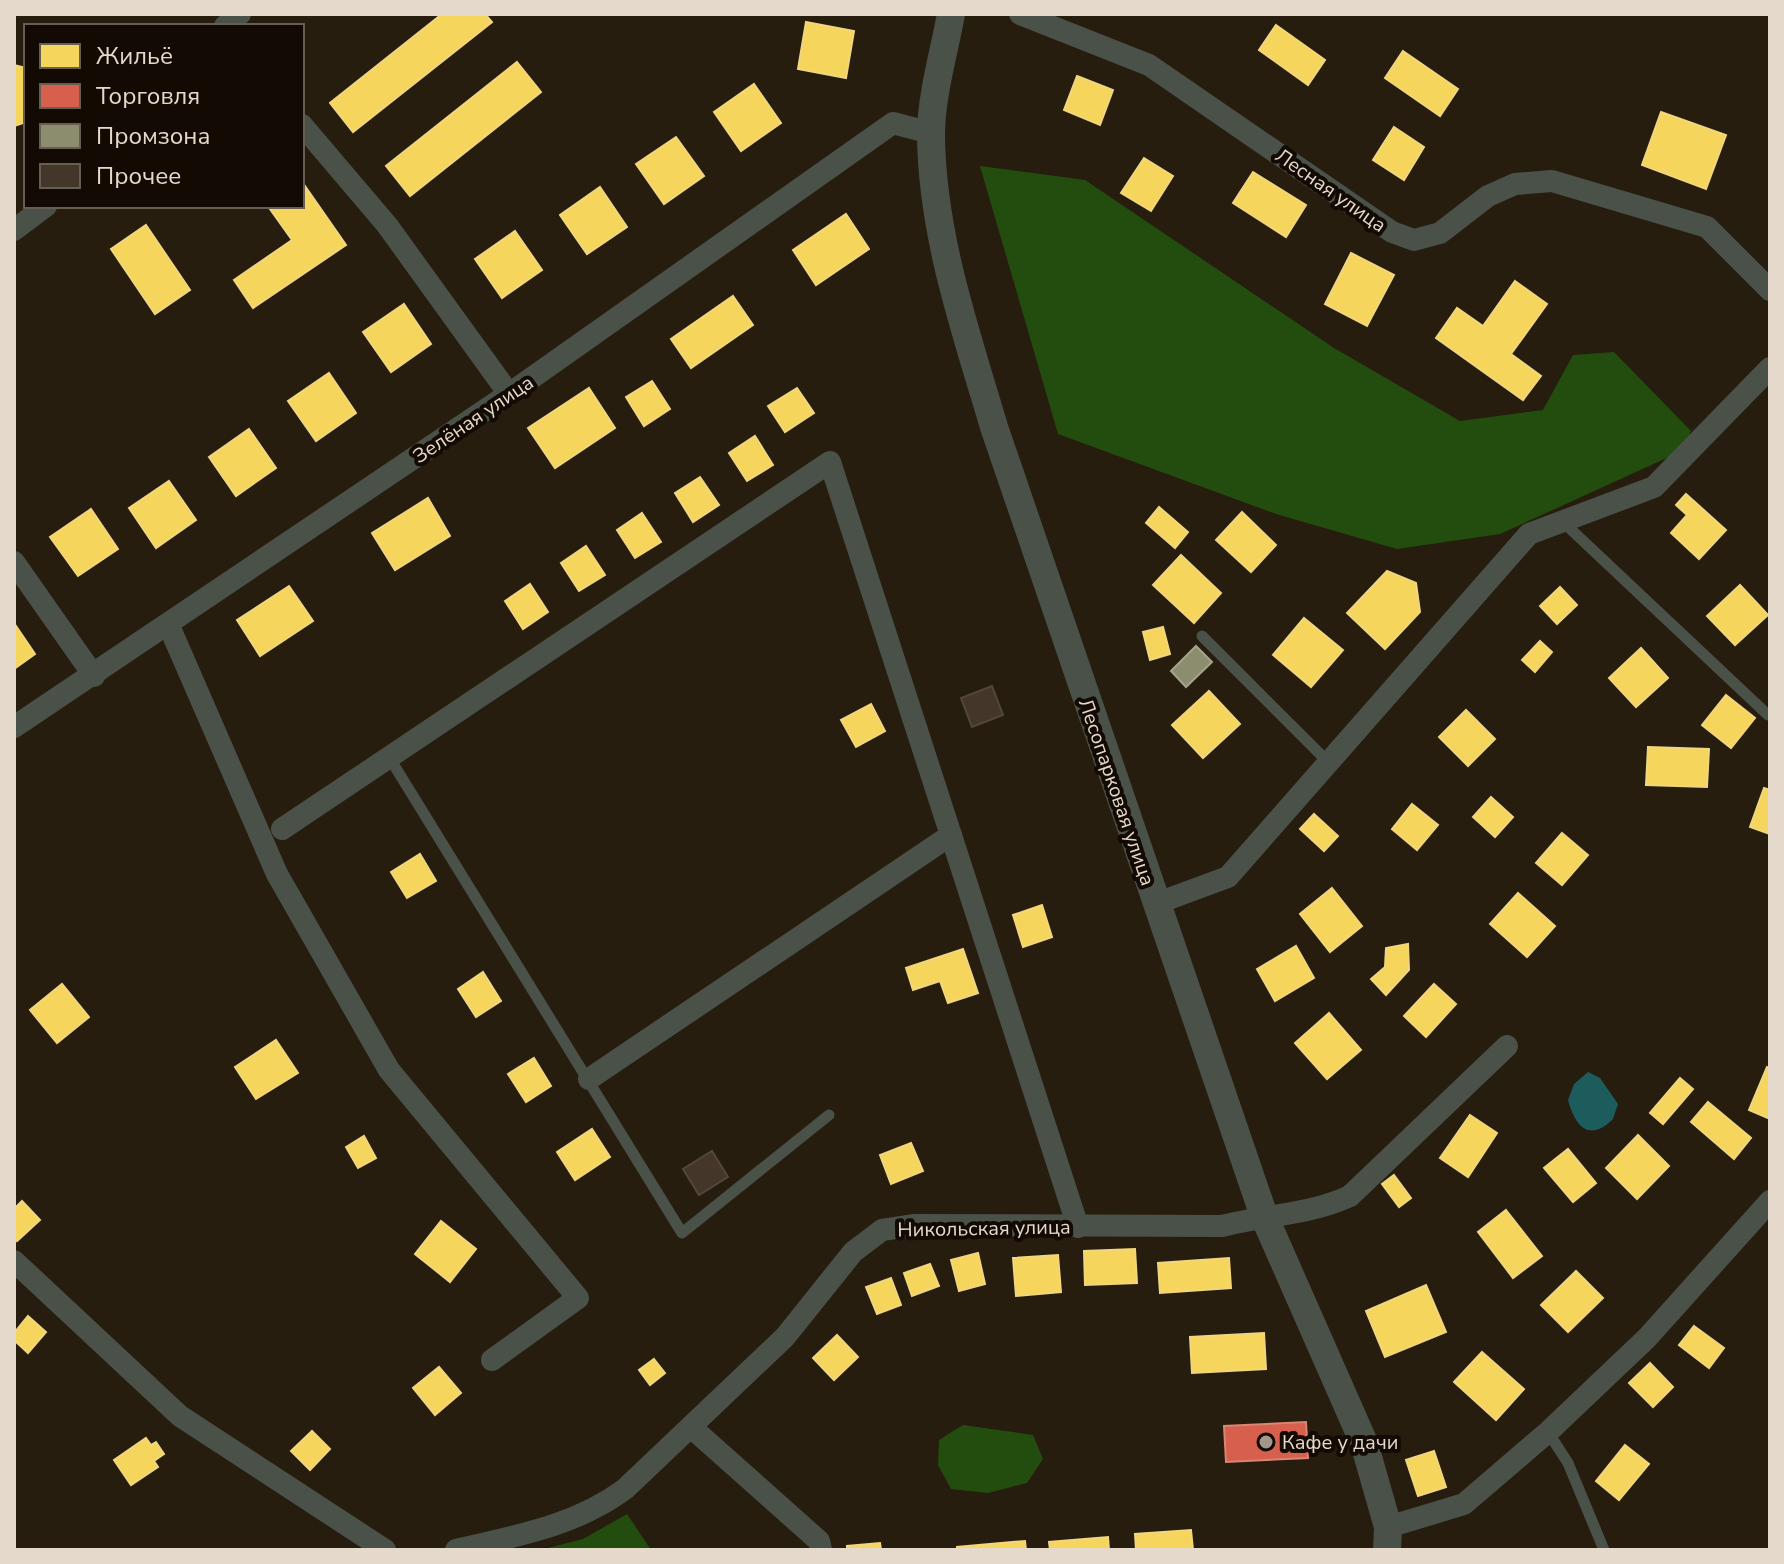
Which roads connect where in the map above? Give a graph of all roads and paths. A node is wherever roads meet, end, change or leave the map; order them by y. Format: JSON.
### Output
{"nodes":[{"id":1,"x":951,"y":14,"type":"edge"},
{"id":2,"x":1020,"y":14,"type":"edge"},
{"id":3,"x":304,"y":127,"type":"edge"},
{"id":4,"x":931,"y":133,"type":"junction"},
{"id":5,"x":43,"y":208,"type":"edge"},
{"id":6,"x":14,"y":230,"type":"edge"},
{"id":7,"x":1770,"y":290,"type":"edge"},
{"id":8,"x":1770,"y":368,"type":"edge"},
{"id":9,"x":509,"y":394,"type":"junction"},
{"id":10,"x":1563,"y":522,"type":"junction"},
{"id":11,"x":14,"y":562,"type":"edge"},
{"id":12,"x":169,"y":626,"type":"junction"},
{"id":13,"x":1202,"y":636,"type":"dead end"},
{"id":14,"x":94,"y":676,"type":"junction"},
{"id":15,"x":1768,"y":715,"type":"dead end"},
{"id":16,"x":14,"y":727,"type":"edge"},
{"id":17,"x":389,"y":757,"type":"junction"},
{"id":18,"x":1327,"y":761,"type":"junction"},
{"id":19,"x":282,"y":829,"type":"dead end"},
{"id":20,"x":951,"y":835,"type":"junction"},
{"id":21,"x":1155,"y":904,"type":"junction"},
{"id":22,"x":1507,"y":1046,"type":"dead end"},
{"id":23,"x":589,"y":1079,"type":"junction"},
{"id":24,"x":829,"y":1115,"type":"dead end"},
{"id":25,"x":1770,"y":1201,"type":"edge"},
{"id":26,"x":1264,"y":1216,"type":"junction"},
{"id":27,"x":1078,"y":1227,"type":"junction"},
{"id":28,"x":14,"y":1261,"type":"edge"},
{"id":29,"x":492,"y":1360,"type":"dead end"},
{"id":30,"x":692,"y":1428,"type":"junction"},
{"id":31,"x":1548,"y":1432,"type":"junction"},
{"id":32,"x":1388,"y":1539,"type":"edge"},
{"id":33,"x":385,"y":1550,"type":"edge"},
{"id":34,"x":456,"y":1550,"type":"edge"},
{"id":35,"x":821,"y":1550,"type":"edge"},
{"id":36,"x":1604,"y":1550,"type":"edge"}],
"edges":[{"from":1,"to":4,"type":"street","name":"Лесопарковая улица"},
{"from":2,"to":7,"type":"street","name":"Лесная улица"},
{"from":3,"to":9,"type":"street"},
{"from":4,"to":9,"type":"street","name":"Зелёная улица"},
{"from":4,"to":21,"type":"street","name":"Лесопарковая улица"},
{"from":5,"to":6,"type":"street"},
{"from":8,"to":10,"type":"street"},
{"from":9,"to":12,"type":"street","name":"Зелёная улица"},
{"from":10,"to":15,"type":"lane"},
{"from":10,"to":18,"type":"street"},
{"from":11,"to":14,"type":"street"},
{"from":12,"to":14,"type":"street","name":"Зелёная улица"},
{"from":12,"to":29,"type":"street"},
{"from":13,"to":18,"type":"lane"},
{"from":14,"to":16,"type":"street","name":"Зелёная улица"},
{"from":17,"to":19,"type":"street"},
{"from":17,"to":20,"type":"street"},
{"from":17,"to":23,"type":"lane"},
{"from":18,"to":21,"type":"street"},
{"from":20,"to":23,"type":"street"},
{"from":20,"to":27,"type":"street"},
{"from":21,"to":26,"type":"street","name":"Лесопарковая улица"},
{"from":22,"to":26,"type":"street","name":"Никольская улица"},
{"from":23,"to":24,"type":"lane"},
{"from":25,"to":31,"type":"street"},
{"from":26,"to":27,"type":"street","name":"Никольская улица"},
{"from":26,"to":32,"type":"street","name":"Лесопарковая улица"},
{"from":27,"to":30,"type":"street","name":"Никольская улица"},
{"from":28,"to":33,"type":"street"},
{"from":30,"to":34,"type":"street","name":"Никольская улица"},
{"from":30,"to":35,"type":"street"},
{"from":31,"to":32,"type":"street"},
{"from":31,"to":36,"type":"lane"}]}
